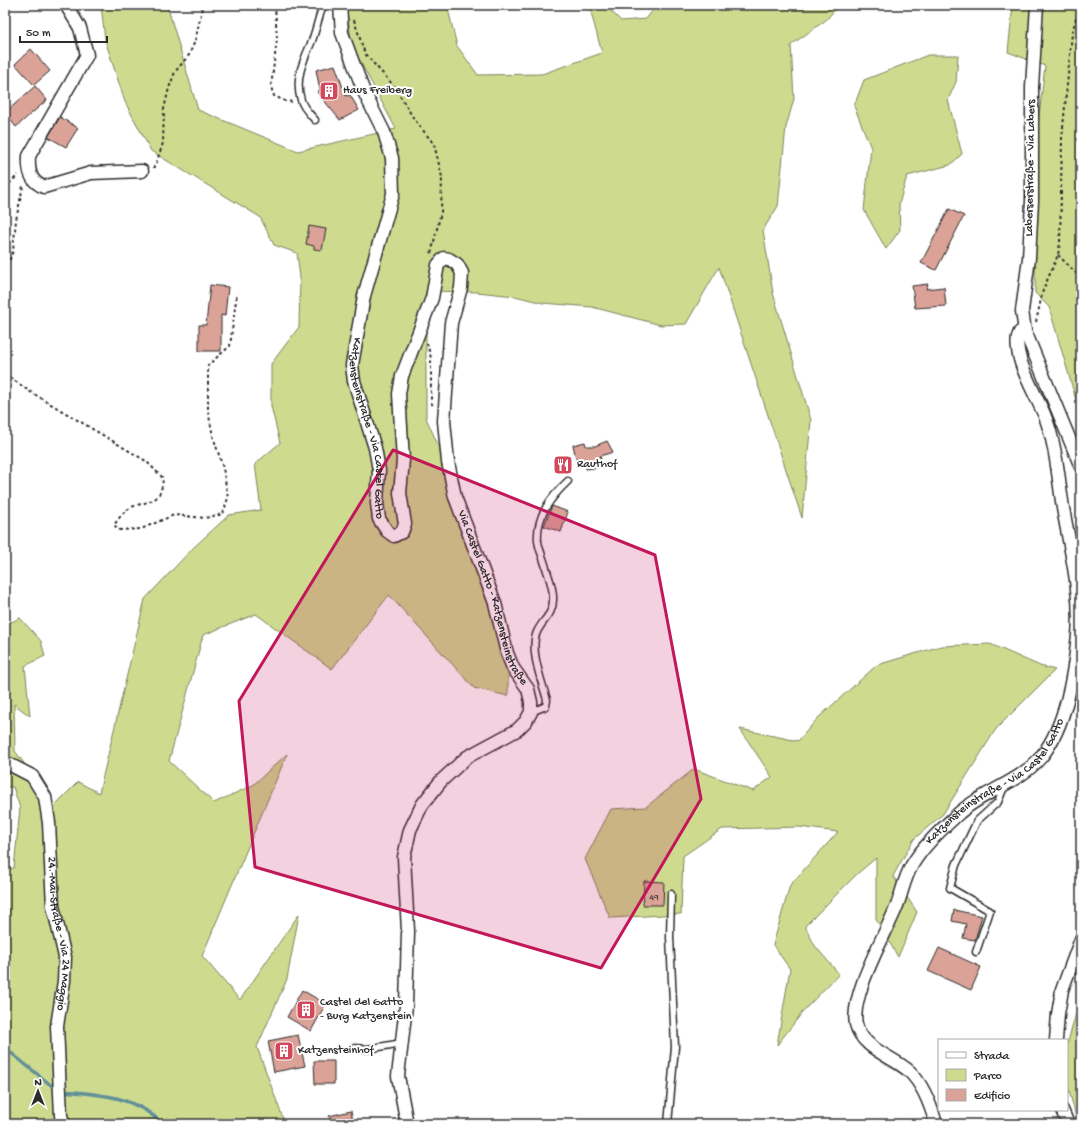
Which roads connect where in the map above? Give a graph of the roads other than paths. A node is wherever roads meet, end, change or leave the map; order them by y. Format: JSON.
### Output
{"nodes":[{"id":1,"x":66,"y":5,"type":"edge"},
{"id":2,"x":322,"y":5,"type":"edge"},
{"id":3,"x":340,"y":5,"type":"edge"},
{"id":4,"x":1037,"y":5,"type":"edge"},
{"id":5,"x":315,"y":120,"type":"dead end"},
{"id":6,"x":142,"y":171,"type":"road end"},
{"id":7,"x":1025,"y":331,"type":"junction"},
{"id":8,"x":444,"y":421,"type":"joint"},
{"id":9,"x":1081,"y":467,"type":"edge"},
{"id":10,"x":568,"y":481,"type":"dead end"},
{"id":11,"x":531,"y":712,"type":"junction"},
{"id":12,"x":5,"y":762,"type":"edge"},
{"id":13,"x":1004,"y":786,"type":"junction"},
{"id":14,"x":671,"y":894,"type":"dead end"},
{"id":15,"x":1081,"y":939,"type":"edge"},
{"id":16,"x":976,"y":952,"type":"dead end"},
{"id":17,"x":1056,"y":1039,"type":"edge"},
{"id":18,"x":402,"y":1043,"type":"junction"},
{"id":19,"x":353,"y":1048,"type":"dead end"},
{"id":20,"x":1062,"y":1111,"type":"edge"},
{"id":21,"x":64,"y":1124,"type":"edge"},
{"id":22,"x":407,"y":1124,"type":"edge"},
{"id":23,"x":668,"y":1124,"type":"edge"},
{"id":24,"x":936,"y":1124,"type":"edge"},
{"id":25,"x":1068,"y":1124,"type":"edge"}],
"edges":[{"from":1,"to":6,"type":"street"},
{"from":2,"to":5,"type":"lane"},
{"from":3,"to":8,"type":"street","name":"Katzensteinstraße - Via Castel Gatto"},
{"from":4,"to":7,"type":"street","name":"Laberserstraße - Via Labers"},
{"from":7,"to":9,"type":"street","name":"Laberserstraße - Via Labers"},
{"from":7,"to":13,"type":"street","name":"Katzensteinstraße - Via Castel Gatto"},
{"from":8,"to":11,"type":"street","name":"Via Castel Gatto - Katzensteinstraße"},
{"from":10,"to":11,"type":"lane"},
{"from":11,"to":18,"type":"street"},
{"from":12,"to":21,"type":"street","name":"24.-Mai-Straße - Via 24 Maggio"},
{"from":13,"to":16,"type":"lane"},
{"from":13,"to":24,"type":"street","name":"Katzensteinstraße - Via Castel Gatto"},
{"from":14,"to":23,"type":"lane"},
{"from":15,"to":17,"type":"street"},
{"from":18,"to":19,"type":"lane"},
{"from":18,"to":22,"type":"street"},
{"from":20,"to":25,"type":"street"}]}
